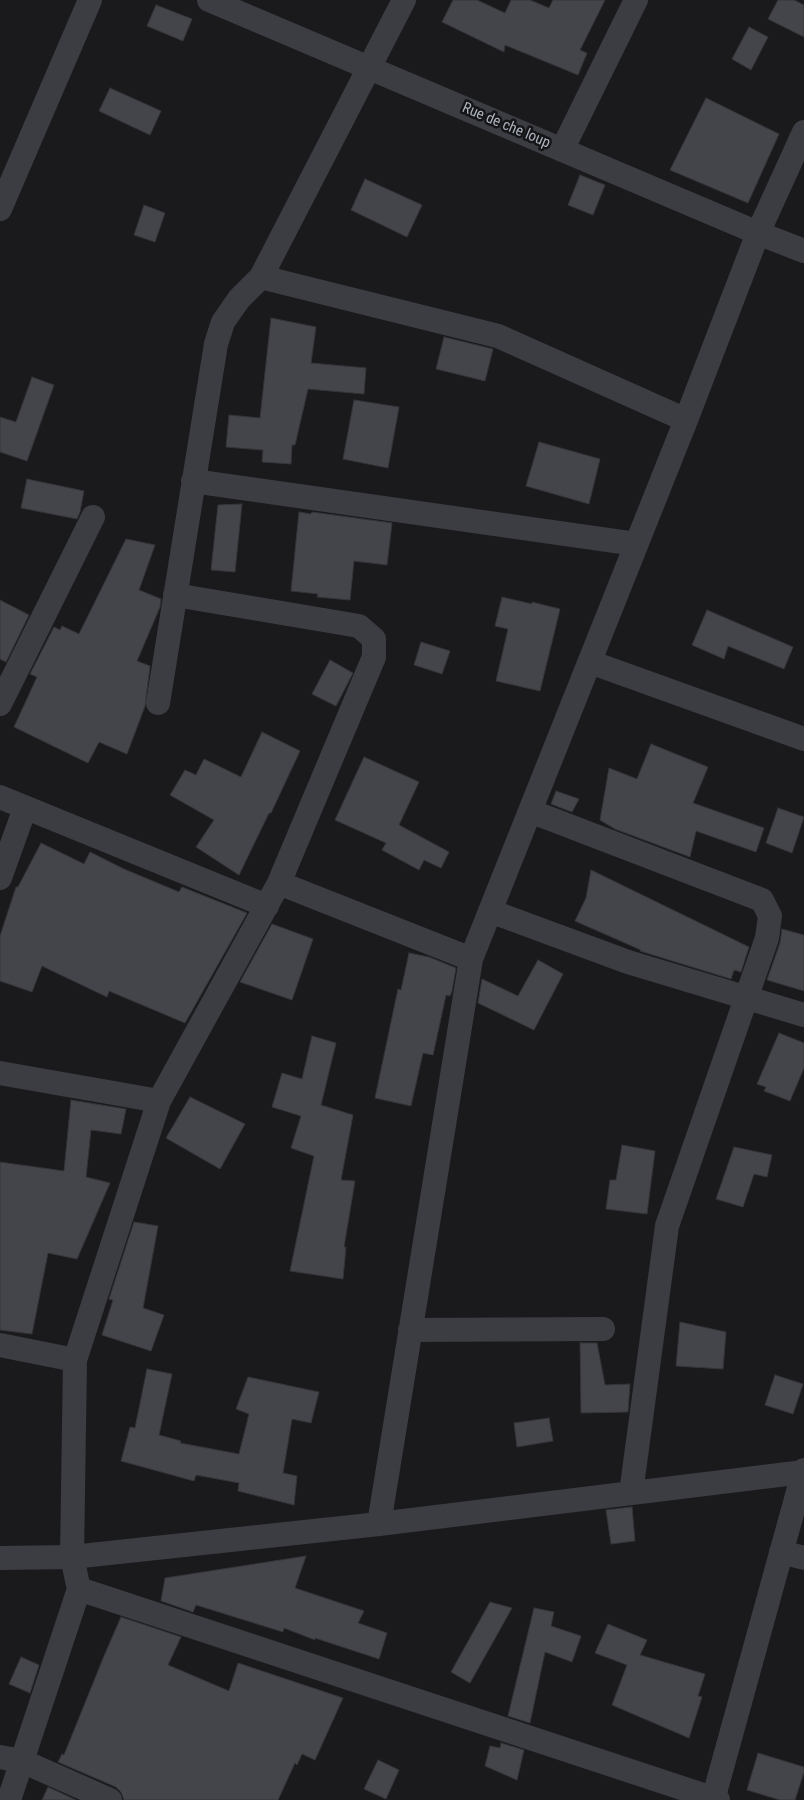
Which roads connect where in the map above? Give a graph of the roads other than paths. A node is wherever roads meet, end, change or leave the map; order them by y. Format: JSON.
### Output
{"nodes":[{"id":1,"x":90,"y":0,"type":"edge"},
{"id":2,"x":209,"y":0,"type":"edge"},
{"id":3,"x":404,"y":0,"type":"edge"},
{"id":4,"x":636,"y":0,"type":"edge"},
{"id":5,"x":369,"y":68,"type":"junction"},
{"id":6,"x":804,"y":132,"type":"edge"},
{"id":7,"x":562,"y":150,"type":"junction"},
{"id":8,"x":0,"y":209,"type":"edge"},
{"id":9,"x":758,"y":233,"type":"junction"},
{"id":10,"x":804,"y":251,"type":"edge"},
{"id":11,"x":261,"y":277,"type":"junction"},
{"id":12,"x":686,"y":420,"type":"junction"},
{"id":13,"x":194,"y":481,"type":"junction"},
{"id":14,"x":93,"y":517,"type":"dead end"},
{"id":15,"x":636,"y":544,"type":"junction"},
{"id":16,"x":175,"y":595,"type":"junction"},
{"id":17,"x":590,"y":662,"type":"junction"},
{"id":18,"x":158,"y":703,"type":"dead end"},
{"id":19,"x":0,"y":704,"type":"edge"},
{"id":20,"x":804,"y":739,"type":"edge"},
{"id":21,"x":0,"y":797,"type":"edge"},
{"id":22,"x":25,"y":808,"type":"junction"},
{"id":23,"x":530,"y":811,"type":"junction"},
{"id":24,"x":0,"y":878,"type":"edge"},
{"id":25,"x":279,"y":883,"type":"junction"},
{"id":26,"x":267,"y":906,"type":"junction"},
{"id":27,"x":490,"y":911,"type":"junction"},
{"id":28,"x":471,"y":960,"type":"junction"},
{"id":29,"x":746,"y":997,"type":"junction"},
{"id":30,"x":804,"y":1015,"type":"edge"},
{"id":31,"x":0,"y":1073,"type":"edge"},
{"id":32,"x":159,"y":1101,"type":"junction"},
{"id":33,"x":602,"y":1329,"type":"dead end"},
{"id":34,"x":410,"y":1330,"type":"junction"},
{"id":35,"x":0,"y":1345,"type":"edge"},
{"id":36,"x":75,"y":1360,"type":"junction"},
{"id":37,"x":804,"y":1471,"type":"edge"},
{"id":38,"x":631,"y":1493,"type":"junction"},
{"id":39,"x":379,"y":1524,"type":"junction"},
{"id":40,"x":781,"y":1552,"type":"junction"},
{"id":41,"x":72,"y":1557,"type":"junction"},
{"id":42,"x":0,"y":1558,"type":"edge"},
{"id":43,"x":804,"y":1558,"type":"edge"},
{"id":44,"x":79,"y":1589,"type":"junction"},
{"id":45,"x":11,"y":1759,"type":"edge"},
{"id":46,"x":9,"y":1800,"type":"edge"},
{"id":47,"x":110,"y":1800,"type":"edge"},
{"id":48,"x":715,"y":1800,"type":"edge"}],
"edges":[{"from":1,"to":8,"type":"street"},
{"from":2,"to":5,"type":"street","name":"Rue de che loup"},
{"from":3,"to":5,"type":"street"},
{"from":4,"to":7,"type":"street"},
{"from":5,"to":7,"type":"street","name":"Rue de che loup"},
{"from":5,"to":11,"type":"street"},
{"from":6,"to":9,"type":"street"},
{"from":7,"to":9,"type":"street","name":"Rue de che loup"},
{"from":9,"to":10,"type":"street","name":"Rue de che loup"},
{"from":9,"to":12,"type":"street"},
{"from":11,"to":12,"type":"street"},
{"from":11,"to":13,"type":"street"},
{"from":12,"to":15,"type":"street"},
{"from":13,"to":15,"type":"street"},
{"from":13,"to":16,"type":"street"},
{"from":14,"to":19,"type":"street"},
{"from":15,"to":17,"type":"street"},
{"from":16,"to":18,"type":"street"},
{"from":16,"to":25,"type":"street"},
{"from":17,"to":20,"type":"street"},
{"from":17,"to":23,"type":"street"},
{"from":21,"to":22,"type":"street"},
{"from":22,"to":24,"type":"street"},
{"from":22,"to":26,"type":"street"},
{"from":23,"to":27,"type":"street"},
{"from":23,"to":29,"type":"street"},
{"from":25,"to":26,"type":"street"},
{"from":25,"to":28,"type":"street"},
{"from":26,"to":32,"type":"street"},
{"from":27,"to":28,"type":"street"},
{"from":27,"to":29,"type":"street"},
{"from":28,"to":34,"type":"street"},
{"from":29,"to":30,"type":"street"},
{"from":29,"to":38,"type":"street"},
{"from":31,"to":32,"type":"street"},
{"from":32,"to":36,"type":"street"},
{"from":33,"to":34,"type":"street"},
{"from":34,"to":39,"type":"street"},
{"from":35,"to":36,"type":"street"},
{"from":36,"to":41,"type":"street"},
{"from":37,"to":38,"type":"street"},
{"from":37,"to":40,"type":"street"},
{"from":38,"to":39,"type":"street"},
{"from":39,"to":41,"type":"street"},
{"from":40,"to":43,"type":"street"},
{"from":40,"to":48,"type":"street"},
{"from":41,"to":42,"type":"street"},
{"from":41,"to":44,"type":"street"},
{"from":44,"to":45,"type":"street"},
{"from":44,"to":48,"type":"street"},
{"from":45,"to":46,"type":"street"},
{"from":45,"to":47,"type":"street"}]}
